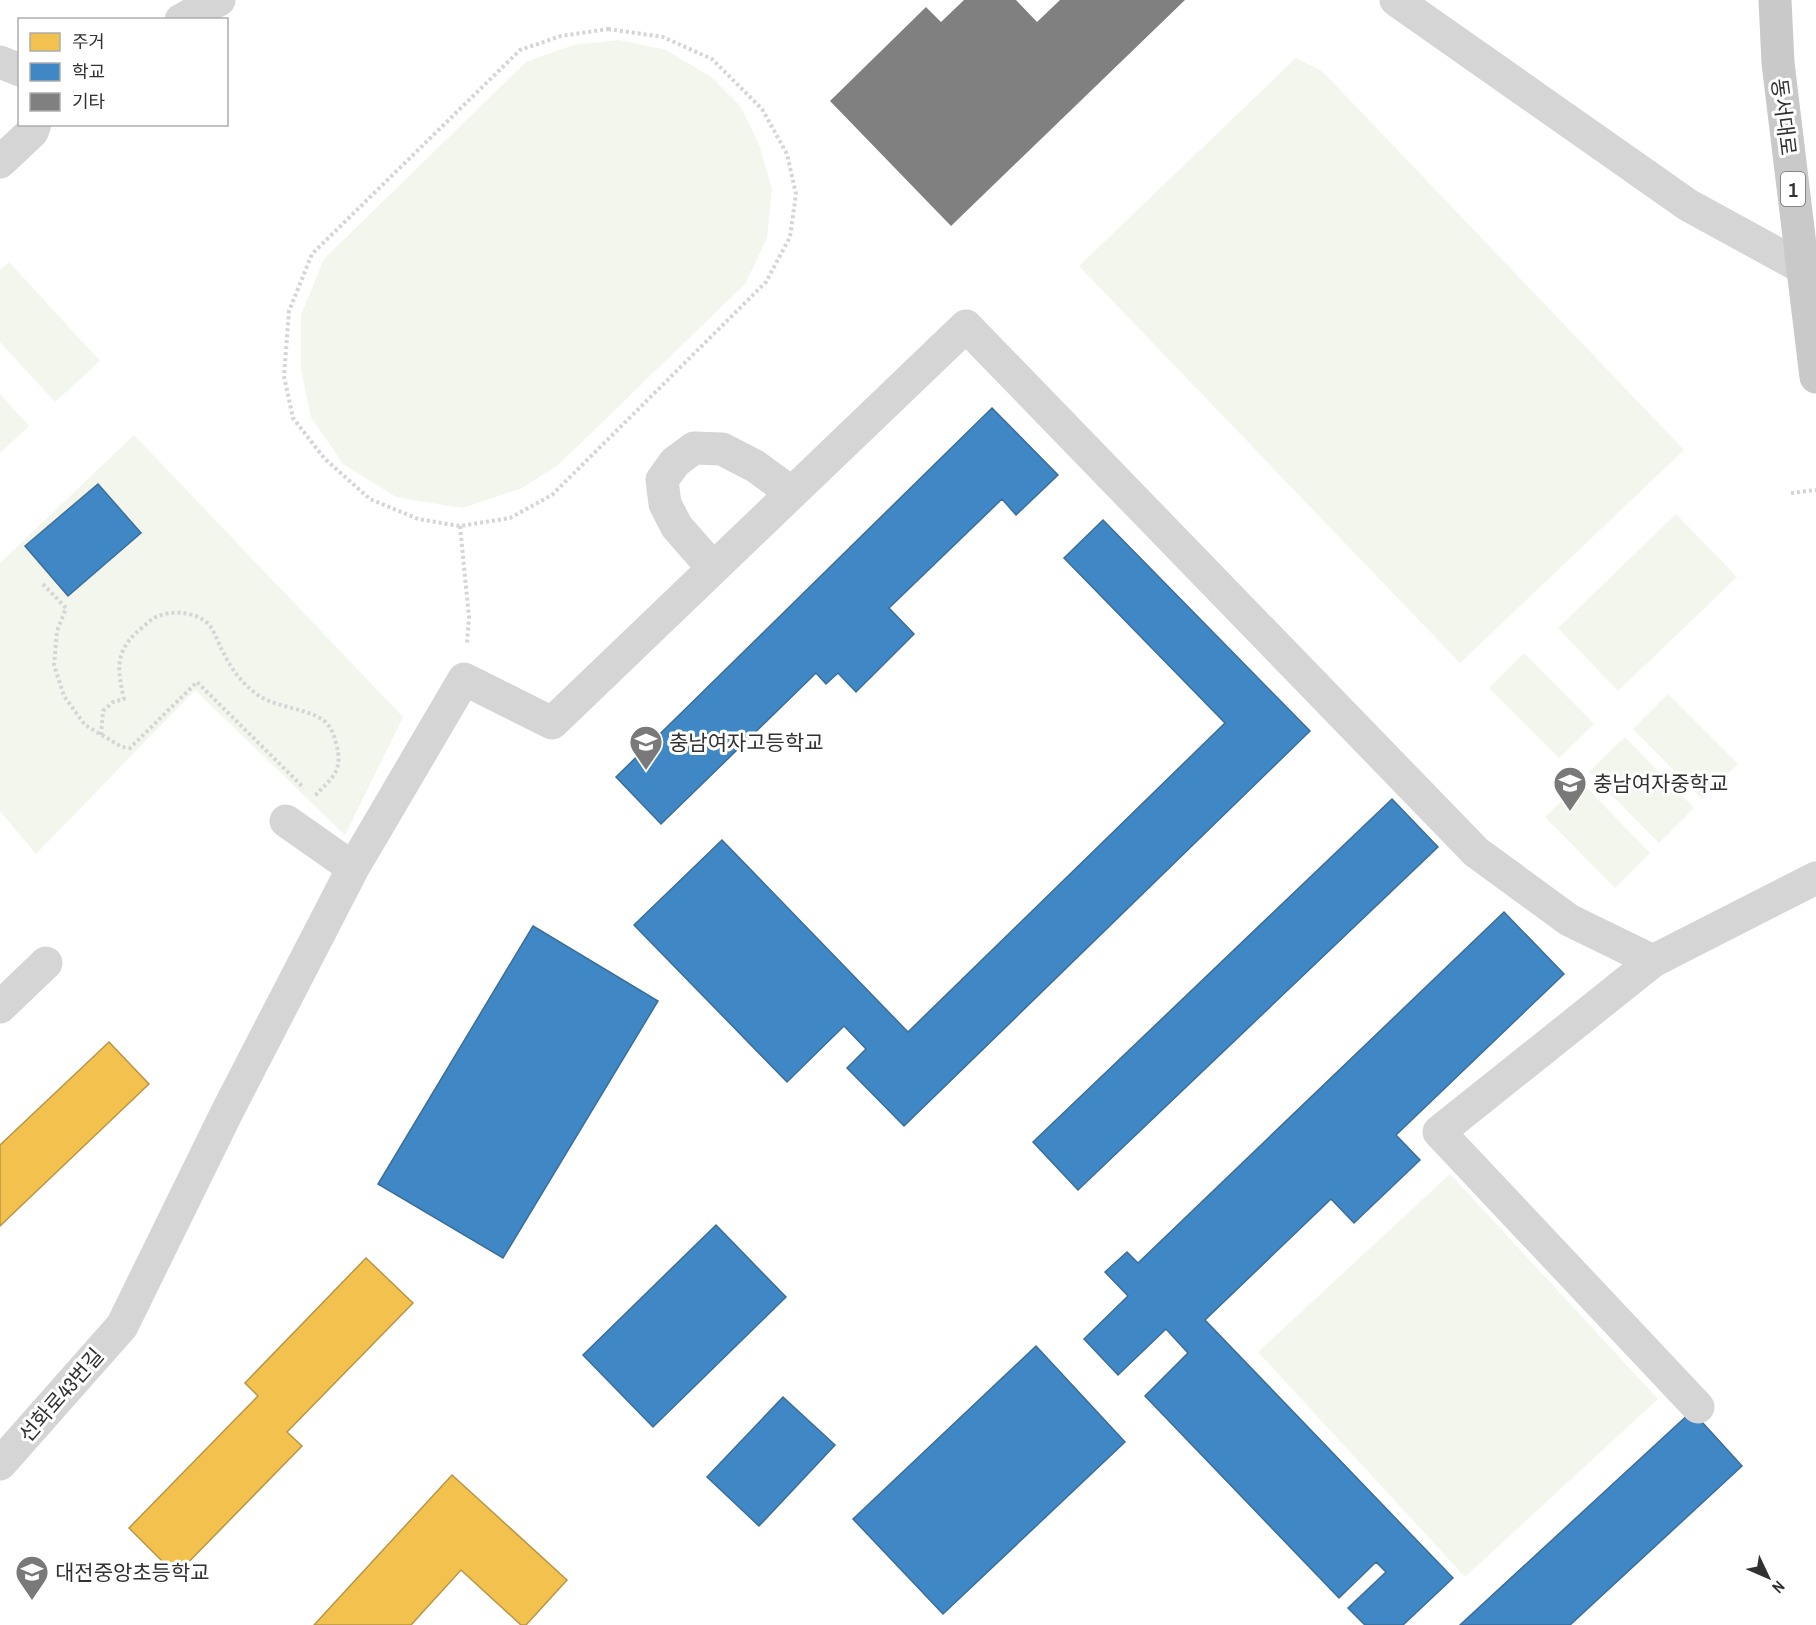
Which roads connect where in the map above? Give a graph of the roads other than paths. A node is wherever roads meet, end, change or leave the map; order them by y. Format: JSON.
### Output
{"nodes":[{"id":1,"x":219,"y":0,"type":"edge"},
{"id":2,"x":1396,"y":0,"type":"edge"},
{"id":3,"x":1775,"y":0,"type":"edge"},
{"id":4,"x":185,"y":18,"type":"edge"},
{"id":5,"x":0,"y":62,"type":"edge"},
{"id":6,"x":18,"y":69,"type":"edge"},
{"id":7,"x":34,"y":126,"type":"edge"},
{"id":8,"x":0,"y":162,"type":"edge"},
{"id":9,"x":1803,"y":268,"type":"junction"},
{"id":10,"x":1816,"y":377,"type":"edge"},
{"id":11,"x":792,"y":493,"type":"junction"},
{"id":12,"x":713,"y":568,"type":"junction"},
{"id":13,"x":286,"y":821,"type":"dead end"},
{"id":14,"x":353,"y":868,"type":"junction"},
{"id":15,"x":1816,"y":878,"type":"edge"},
{"id":16,"x":1653,"y":961,"type":"junction"},
{"id":17,"x":46,"y":963,"type":"dead end"},
{"id":18,"x":0,"y":1007,"type":"edge"},
{"id":19,"x":1698,"y":1407,"type":"dead end"},
{"id":20,"x":0,"y":1464,"type":"edge"}],
"edges":[{"from":1,"to":4,"type":"street"},
{"from":2,"to":9,"type":"street"},
{"from":3,"to":9,"type":"main road","name":"동서대로","number":"1"},
{"from":5,"to":6,"type":"street"},
{"from":7,"to":8,"type":"street"},
{"from":9,"to":10,"type":"main road","name":"동서대로","number":"1"},
{"from":11,"to":12,"type":"street"},
{"from":11,"to":12,"type":"street"},
{"from":11,"to":16,"type":"street"},
{"from":12,"to":14,"type":"street","name":"선화로43번길"},
{"from":13,"to":14,"type":"street"},
{"from":14,"to":20,"type":"street","name":"선화로43번길"},
{"from":15,"to":16,"type":"street"},
{"from":16,"to":19,"type":"street"},
{"from":17,"to":18,"type":"street"}]}
